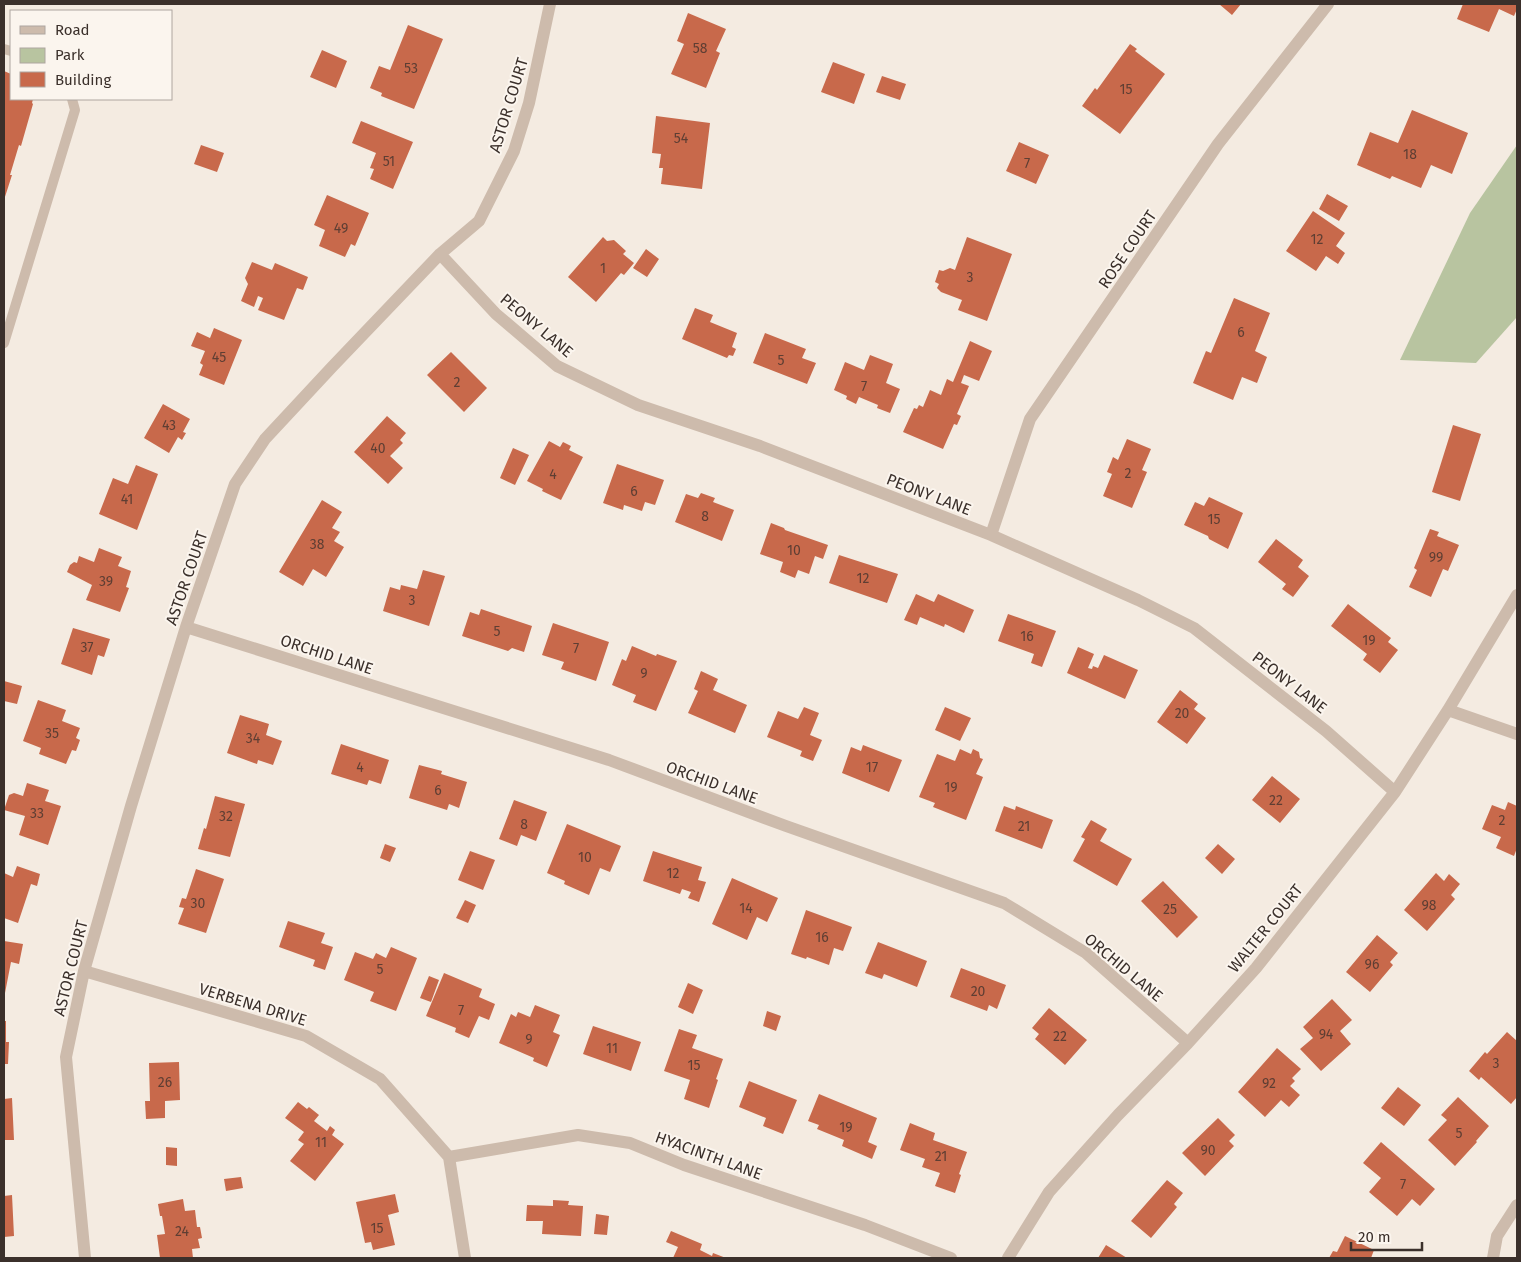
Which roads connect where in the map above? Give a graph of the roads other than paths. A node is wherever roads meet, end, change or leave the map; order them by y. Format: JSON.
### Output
{"nodes":[{"id":1,"x":550,"y":4,"type":"edge"},
{"id":2,"x":1328,"y":4,"type":"edge"},
{"id":3,"x":72,"y":100,"type":"edge"},
{"id":4,"x":440,"y":254,"type":"junction"},
{"id":5,"x":4,"y":342,"type":"edge"},
{"id":6,"x":991,"y":535,"type":"junction"},
{"id":7,"x":1517,"y":595,"type":"edge"},
{"id":8,"x":186,"y":627,"type":"junction"},
{"id":9,"x":1448,"y":710,"type":"junction"},
{"id":10,"x":1517,"y":734,"type":"edge"},
{"id":11,"x":1395,"y":792,"type":"junction"},
{"id":12,"x":84,"y":971,"type":"junction"},
{"id":13,"x":1188,"y":1043,"type":"junction"},
{"id":14,"x":448,"y":1157,"type":"junction"},
{"id":15,"x":1517,"y":1205,"type":"edge"},
{"id":16,"x":85,"y":1258,"type":"edge"},
{"id":17,"x":465,"y":1258,"type":"edge"},
{"id":18,"x":951,"y":1258,"type":"edge"},
{"id":19,"x":1008,"y":1258,"type":"edge"},
{"id":20,"x":1493,"y":1258,"type":"edge"}],
"edges":[{"from":1,"to":4,"type":"street","name":"ASTOR COURT"},
{"from":2,"to":6,"type":"street","name":"ROSE COURT"},
{"from":3,"to":5,"type":"lane"},
{"from":4,"to":6,"type":"street","name":"PEONY LANE"},
{"from":4,"to":8,"type":"street","name":"ASTOR COURT"},
{"from":6,"to":11,"type":"street","name":"PEONY LANE"},
{"from":7,"to":9,"type":"street","name":"WALTER COURT"},
{"from":8,"to":12,"type":"street","name":"ASTOR COURT"},
{"from":8,"to":13,"type":"street","name":"ORCHID LANE"},
{"from":9,"to":10,"type":"street"},
{"from":9,"to":11,"type":"street","name":"WALTER COURT"},
{"from":11,"to":13,"type":"street","name":"WALTER COURT"},
{"from":12,"to":14,"type":"street","name":"VERBENA DRIVE"},
{"from":12,"to":16,"type":"street","name":"ASTOR COURT"},
{"from":13,"to":19,"type":"street","name":"WALTER COURT"},
{"from":14,"to":17,"type":"street"},
{"from":14,"to":18,"type":"street","name":"HYACINTH LANE"},
{"from":15,"to":20,"type":"street"}]}
